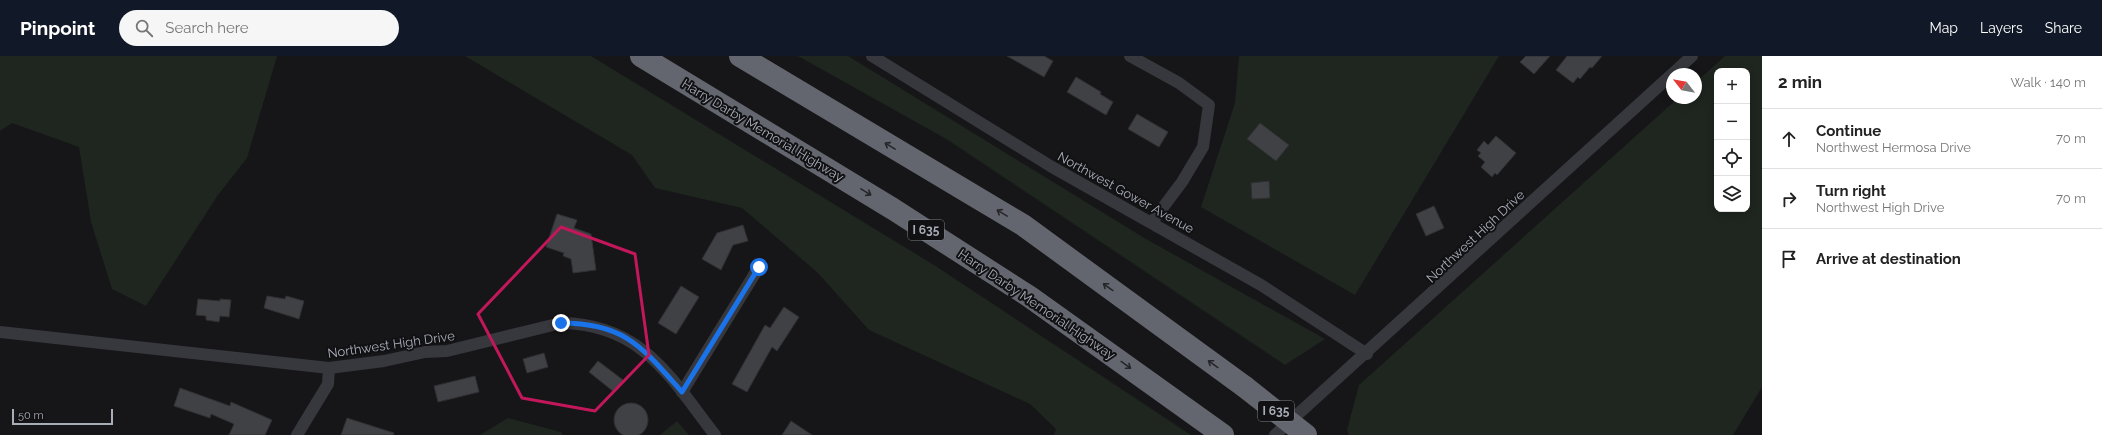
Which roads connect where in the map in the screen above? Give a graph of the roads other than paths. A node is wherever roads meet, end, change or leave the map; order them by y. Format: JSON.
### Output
{"nodes":[{"id":1,"x":641,"y":56,"type":"edge"},
{"id":2,"x":740,"y":56,"type":"edge"},
{"id":3,"x":872,"y":56,"type":"edge"},
{"id":4,"x":1130,"y":56,"type":"edge"},
{"id":5,"x":1692,"y":56,"type":"edge"},
{"id":6,"x":887,"y":60,"type":"edge"},
{"id":7,"x":1152,"y":222,"type":"junction"},
{"id":8,"x":759,"y":267,"type":"dead end"},
{"id":9,"x":0,"y":332,"type":"edge"},
{"id":10,"x":1367,"y":354,"type":"junction"},
{"id":11,"x":329,"y":368,"type":"junction"},
{"id":12,"x":682,"y":392,"type":"junction"},
{"id":13,"x":297,"y":435,"type":"edge"},
{"id":14,"x":715,"y":435,"type":"edge"},
{"id":15,"x":1223,"y":435,"type":"edge"},
{"id":16,"x":1275,"y":435,"type":"edge"},
{"id":17,"x":1306,"y":435,"type":"edge"}],
"edges":[{"from":1,"to":15,"type":"highway","name":"Harry Darby Memorial Highway","number":"I 635","one_way":true},
{"from":17,"to":2,"type":"highway","number":"I 635","one_way":true,"bridge":true},
{"from":3,"to":6,"type":"street","name":"Northwest Gower Avenue"},
{"from":4,"to":7,"type":"street"},
{"from":5,"to":10,"type":"street","name":"Northwest High Drive"},
{"from":6,"to":7,"type":"street","name":"Northwest Gower Avenue"},
{"from":7,"to":10,"type":"street","name":"Northwest Gower Avenue"},
{"from":8,"to":12,"type":"street"},
{"from":9,"to":11,"type":"street","name":"Northwest High Drive"},
{"from":10,"to":16,"type":"street","name":"Northwest High Drive"},
{"from":11,"to":12,"type":"street","name":"Northwest High Drive"},
{"from":11,"to":13,"type":"street"},
{"from":12,"to":14,"type":"street","name":"Northwest High Drive"}]}
